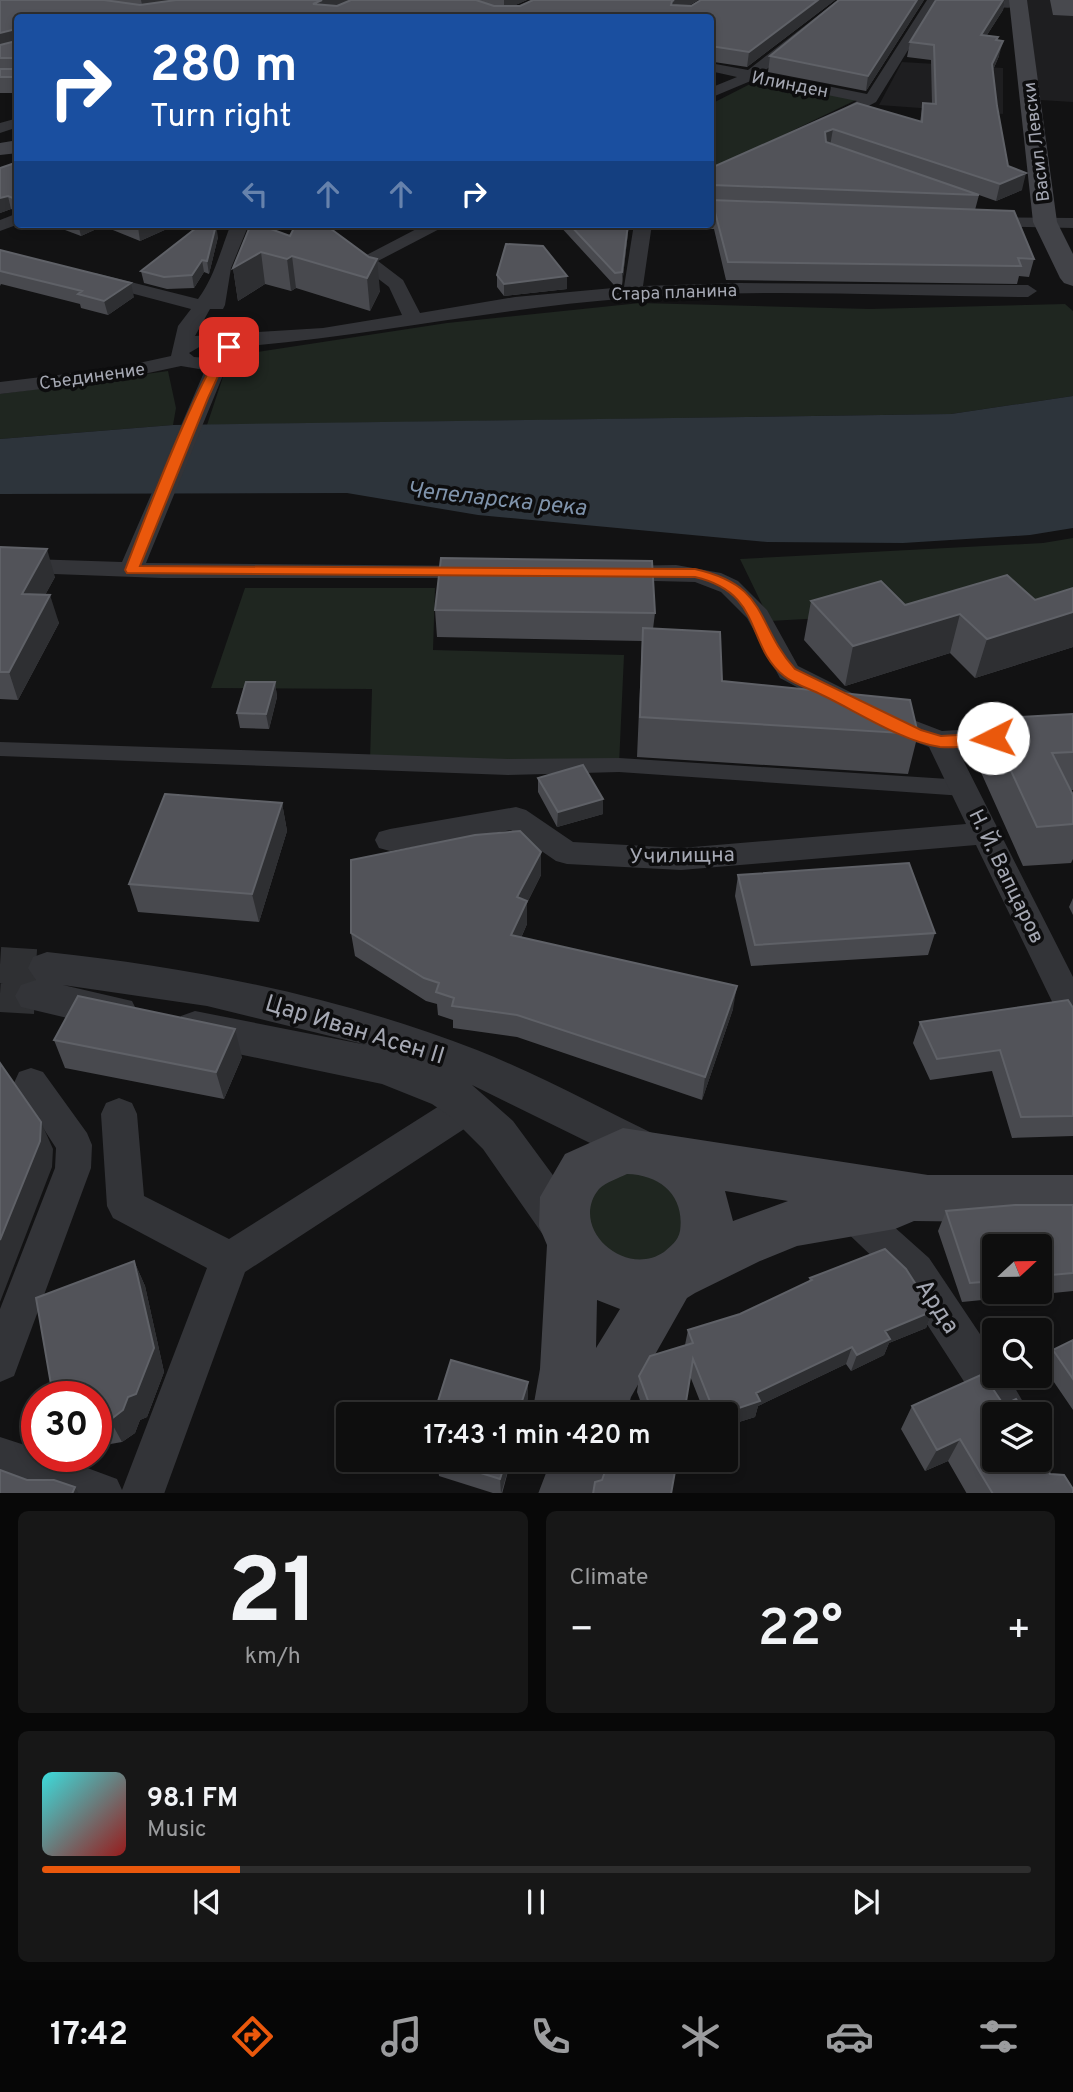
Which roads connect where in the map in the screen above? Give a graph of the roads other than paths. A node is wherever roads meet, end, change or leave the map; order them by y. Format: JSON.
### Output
{"nodes":[{"id":1,"x":846,"y":0,"type":"edge"},
{"id":2,"x":933,"y":0,"type":"edge"},
{"id":3,"x":980,"y":0,"type":"edge"},
{"id":4,"x":1019,"y":2,"type":"edge"},
{"id":5,"x":714,"y":68,"type":"edge"},
{"id":6,"x":750,"y":76,"type":"junction"},
{"id":7,"x":714,"y":92,"type":"edge"},
{"id":8,"x":871,"y":99,"type":"junction"},
{"id":9,"x":820,"y":126,"type":"edge"},
{"id":10,"x":980,"y":204,"type":"edge"},
{"id":11,"x":962,"y":221,"type":"edge"},
{"id":12,"x":1020,"y":222,"type":"junction"},
{"id":13,"x":1045,"y":222,"type":"junction"},
{"id":14,"x":1073,"y":223,"type":"edge"},
{"id":15,"x":238,"y":228,"type":"edge"},
{"id":16,"x":432,"y":228,"type":"edge"},
{"id":17,"x":642,"y":228,"type":"edge"},
{"id":18,"x":75,"y":274,"type":"edge"},
{"id":19,"x":220,"y":277,"type":"junction"},
{"id":20,"x":1073,"y":278,"type":"edge"},
{"id":21,"x":633,"y":292,"type":"junction"},
{"id":22,"x":1028,"y":292,"type":"dead end"},
{"id":23,"x":201,"y":306,"type":"junction"},
{"id":24,"x":414,"y":321,"type":"junction"},
{"id":25,"x":221,"y":350,"type":"junction"},
{"id":26,"x":186,"y":357,"type":"junction"},
{"id":27,"x":0,"y":388,"type":"edge"},
{"id":28,"x":202,"y":398,"type":"junction"},
{"id":29,"x":0,"y":565,"type":"edge"},
{"id":30,"x":131,"y":570,"type":"junction"},
{"id":31,"x":499,"y":573,"type":"edge"},
{"id":32,"x":597,"y":573,"type":"edge"},
{"id":33,"x":1073,"y":733,"type":"edge"},
{"id":34,"x":940,"y":741,"type":"junction"},
{"id":35,"x":0,"y":749,"type":"edge"},
{"id":36,"x":964,"y":788,"type":"junction"},
{"id":37,"x":986,"y":833,"type":"junction"},
{"id":38,"x":390,"y":840,"type":"dead end"},
{"id":39,"x":1063,"y":969,"type":"edge"},
{"id":40,"x":1073,"y":1010,"type":"edge"},
{"id":41,"x":31,"y":1083,"type":"dead end"},
{"id":42,"x":468,"y":1108,"type":"junction"},
{"id":43,"x":119,"y":1114,"type":"dead end"},
{"id":44,"x":657,"y":1155,"type":"junction"},
{"id":45,"x":928,"y":1199,"type":"junction"},
{"id":46,"x":1073,"y":1199,"type":"edge"},
{"id":47,"x":851,"y":1212,"type":"junction"},
{"id":48,"x":568,"y":1238,"type":"junction"},
{"id":49,"x":230,"y":1261,"type":"junction"},
{"id":50,"x":677,"y":1276,"type":"junction"},
{"id":51,"x":2,"y":1349,"type":"edge"},
{"id":52,"x":563,"y":1402,"type":"edge"},
{"id":53,"x":601,"y":1402,"type":"edge"},
{"id":54,"x":1001,"y":1402,"type":"edge"},
{"id":55,"x":0,"y":1458,"type":"edge"},
{"id":56,"x":553,"y":1472,"type":"edge"},
{"id":57,"x":576,"y":1472,"type":"edge"},
{"id":58,"x":102,"y":1493,"type":"edge"},
{"id":59,"x":142,"y":1493,"type":"edge"},
{"id":60,"x":550,"y":1493,"type":"edge"},
{"id":61,"x":568,"y":1493,"type":"edge"}],
"edges":[{"from":1,"to":6,"type":"street"},
{"from":2,"to":8,"type":"street"},
{"from":3,"to":4,"type":"street"},
{"from":4,"to":13,"type":"main road","name":"Васил Левски"},
{"from":5,"to":6,"type":"street","name":"Илинден"},
{"from":6,"to":7,"type":"street"},
{"from":6,"to":8,"type":"street","name":"Илинден"},
{"from":8,"to":9,"type":"street"},
{"from":10,"to":12,"type":"street"},
{"from":11,"to":12,"type":"street"},
{"from":12,"to":13,"type":"street"},
{"from":13,"to":14,"type":"street"},
{"from":13,"to":20,"type":"main road","name":"Васил Левски"},
{"from":15,"to":19,"type":"street"},
{"from":16,"to":24,"type":"street"},
{"from":17,"to":21,"type":"street"},
{"from":18,"to":23,"type":"street"},
{"from":19,"to":23,"type":"street"},
{"from":19,"to":25,"type":"street"},
{"from":21,"to":22,"type":"street","name":"Стара планина"},
{"from":21,"to":24,"type":"street","name":"Стара планина"},
{"from":23,"to":26,"type":"street"},
{"from":24,"to":25,"type":"street","name":"Стара планина"},
{"from":25,"to":26,"type":"street","name":"Съединение"},
{"from":25,"to":28,"type":"street"},
{"from":26,"to":27,"type":"street","name":"Съединение"},
{"from":26,"to":28,"type":"street"},
{"from":28,"to":30,"type":"street"},
{"from":29,"to":30,"type":"street"},
{"from":30,"to":31,"type":"street"},
{"from":32,"to":34,"type":"street"},
{"from":33,"to":34,"type":"street"},
{"from":34,"to":36,"type":"street","name":"Н. Й. Вапцаров"},
{"from":35,"to":36,"type":"street"},
{"from":36,"to":37,"type":"street","name":"Н. Й. Вапцаров"},
{"from":37,"to":38,"type":"street","name":"Училищна"},
{"from":37,"to":39,"type":"street","name":"Н. Й. Вапцаров"},
{"from":39,"to":40,"type":"street","name":"Н. Й. Вапцаров"},
{"from":41,"to":51,"type":"street"},
{"from":42,"to":44,"type":"street","name":"Цар Иван Асен II"},
{"from":42,"to":48,"type":"street","name":"Цар Иван Асен II"},
{"from":42,"to":49,"type":"street"},
{"from":43,"to":49,"type":"street"},
{"from":44,"to":45,"type":"main road"},
{"from":44,"to":48,"type":"main road"},
{"from":44,"to":50,"type":"main road"},
{"from":45,"to":46,"type":"main road"},
{"from":45,"to":47,"type":"main road"},
{"from":47,"to":50,"type":"main road"},
{"from":47,"to":54,"type":"street","name":"Арда"},
{"from":48,"to":50,"type":"main road"},
{"from":48,"to":52,"type":"main road"},
{"from":49,"to":59,"type":"street"},
{"from":50,"to":53,"type":"main road"},
{"from":55,"to":58,"type":"street"},
{"from":56,"to":60,"type":"main road"},
{"from":57,"to":61,"type":"main road"}]}
